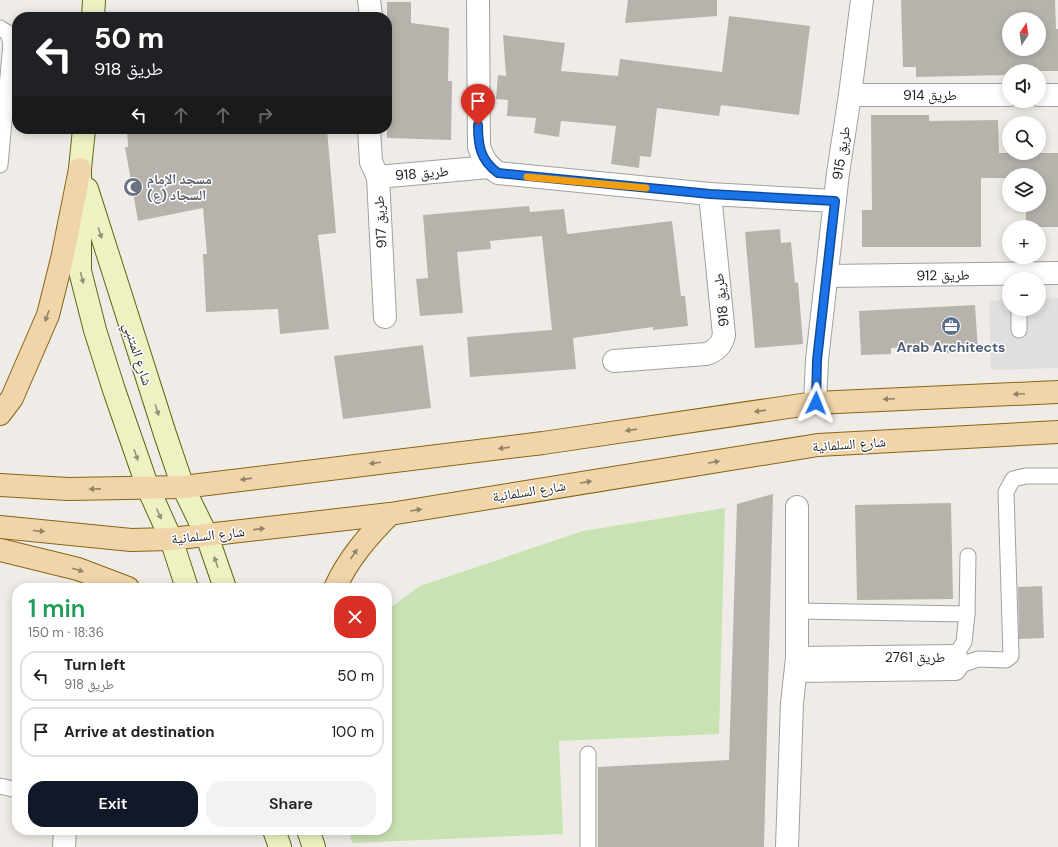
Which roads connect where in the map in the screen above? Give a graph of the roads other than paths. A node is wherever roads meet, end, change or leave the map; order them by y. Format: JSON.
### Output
{"nodes":[{"id":1,"x":94,"y":0,"type":"edge"},
{"id":2,"x":369,"y":0,"type":"edge"},
{"id":3,"x":478,"y":0,"type":"edge"},
{"id":4,"x":862,"y":0,"type":"edge"},
{"id":5,"x":93,"y":12,"type":"edge"},
{"id":6,"x":370,"y":12,"type":"edge"},
{"id":7,"x":0,"y":28,"type":"edge"},
{"id":8,"x":850,"y":95,"type":"junction"},
{"id":9,"x":1002,"y":95,"type":"edge"},
{"id":10,"x":1046,"y":95,"type":"edge"},
{"id":11,"x":1058,"y":95,"type":"edge"},
{"id":12,"x":84,"y":134,"type":"edge"},
{"id":13,"x":369,"y":134,"type":"edge"},
{"id":14,"x":0,"y":165,"type":"edge"},
{"id":15,"x":489,"y":167,"type":"junction"},
{"id":16,"x":80,"y":169,"type":"junction"},
{"id":17,"x":378,"y":177,"type":"junction"},
{"id":18,"x":710,"y":194,"type":"junction"},
{"id":19,"x":835,"y":201,"type":"junction"},
{"id":20,"x":1058,"y":273,"type":"edge"},
{"id":21,"x":1046,"y":274,"type":"edge"},
{"id":22,"x":827,"y":276,"type":"junction"},
{"id":23,"x":1002,"y":277,"type":"edge"},
{"id":24,"x":1019,"y":316,"type":"edge"},
{"id":25,"x":385,"y":317,"type":"dead end"},
{"id":26,"x":1019,"y":330,"type":"dead end"},
{"id":27,"x":614,"y":361,"type":"dead end"},
{"id":28,"x":1058,"y":392,"type":"edge"},
{"id":29,"x":816,"y":403,"type":"junction"},
{"id":30,"x":0,"y":414,"type":"edge"},
{"id":31,"x":1058,"y":432,"type":"edge"},
{"id":32,"x":1058,"y":476,"type":"edge"},
{"id":33,"x":0,"y":486,"type":"edge"},
{"id":34,"x":183,"y":487,"type":"junction"},
{"id":35,"x":148,"y":488,"type":"junction"},
{"id":36,"x":797,"y":507,"type":"dead end"},
{"id":37,"x":390,"y":514,"type":"junction"},
{"id":38,"x":0,"y":527,"type":"edge"},
{"id":39,"x":207,"y":536,"type":"junction"},
{"id":40,"x":171,"y":539,"type":"junction"},
{"id":41,"x":0,"y":550,"type":"edge"},
{"id":42,"x":968,"y":556,"type":"dead end"},
{"id":43,"x":115,"y":583,"type":"edge"},
{"id":44,"x":185,"y":583,"type":"edge"},
{"id":45,"x":223,"y":583,"type":"edge"},
{"id":46,"x":337,"y":583,"type":"edge"},
{"id":47,"x":797,"y":611,"type":"junction"},
{"id":48,"x":967,"y":614,"type":"junction"},
{"id":49,"x":956,"y":661,"type":"junction"},
{"id":50,"x":797,"y":664,"type":"junction"},
{"id":51,"x":588,"y":754,"type":"dead end"},
{"id":52,"x":0,"y":786,"type":"edge"},
{"id":53,"x":12,"y":789,"type":"edge"},
{"id":54,"x":65,"y":835,"type":"edge"},
{"id":55,"x":276,"y":835,"type":"edge"},
{"id":56,"x":310,"y":835,"type":"edge"},
{"id":57,"x":64,"y":847,"type":"edge"},
{"id":58,"x":280,"y":847,"type":"edge"},
{"id":59,"x":314,"y":847,"type":"edge"},
{"id":60,"x":588,"y":847,"type":"edge"},
{"id":61,"x":787,"y":847,"type":"edge"}],
"edges":[{"from":1,"to":5,"type":"main road"},
{"from":2,"to":6,"type":"street"},
{"from":3,"to":15,"type":"street"},
{"from":4,"to":8,"type":"street","name":"طريق 915"},
{"from":7,"to":14,"type":"lane"},
{"from":8,"to":9,"type":"street","name":"طريق 914"},
{"from":8,"to":19,"type":"street","name":"طريق 915"},
{"from":10,"to":11,"type":"street"},
{"from":12,"to":16,"type":"main road","name":"شارع المتنبي"},
{"from":13,"to":17,"type":"street","name":"طريق 917"},
{"from":15,"to":17,"type":"street","name":"طريق 918"},
{"from":15,"to":18,"type":"street","name":"طريق 918"},
{"from":16,"to":30,"type":"main road","one_way":true},
{"from":16,"to":34,"type":"main road","name":"شارع المتنبي","one_way":true},
{"from":16,"to":35,"type":"main road","name":"شارع المتنبي","one_way":true},
{"from":17,"to":25,"type":"street","name":"طريق 917"},
{"from":18,"to":19,"type":"street","name":"طريق 918"},
{"from":18,"to":27,"type":"street","name":"طريق 918"},
{"from":19,"to":22,"type":"street","name":"طريق 915"},
{"from":20,"to":21,"type":"street","name":"طريق 912"},
{"from":22,"to":23,"type":"street","name":"طريق 912"},
{"from":22,"to":29,"type":"street","name":"طريق 915"},
{"from":24,"to":26,"type":"lane"},
{"from":28,"to":29,"type":"main road","one_way":true},
{"from":29,"to":34,"type":"main road","one_way":true},
{"from":37,"to":31,"type":"main road","name":"شارع السلمانية","one_way":true},
{"from":32,"to":49,"type":"lane"},
{"from":35,"to":33,"type":"main road","one_way":true},
{"from":34,"to":35,"type":"main road"},
{"from":34,"to":39,"type":"main road","name":"شارع المتنبي"},
{"from":35,"to":40,"type":"main road","name":"شارع المتنبي","one_way":true},
{"from":36,"to":47,"type":"street"},
{"from":39,"to":37,"type":"main road","name":"شارع السلمانية","one_way":true},
{"from":46,"to":37,"type":"main road","one_way":true},
{"from":38,"to":40,"type":"main road","name":"شارع السلمانية","one_way":true},
{"from":39,"to":40,"type":"main road","name":"شارع السلمانية"},
{"from":45,"to":39,"type":"main road","name":"شارع المتنبي","one_way":true},
{"from":40,"to":44,"type":"main road","name":"شارع المتنبي"},
{"from":41,"to":43,"type":"main road","one_way":true},
{"from":42,"to":48,"type":"lane"},
{"from":47,"to":48,"type":"lane"},
{"from":47,"to":50,"type":"street"},
{"from":48,"to":49,"type":"lane"},
{"from":49,"to":50,"type":"street","name":"طريق 2761"},
{"from":50,"to":61,"type":"street"},
{"from":51,"to":60,"type":"lane"},
{"from":52,"to":53,"type":"lane"},
{"from":54,"to":57,"type":"street"},
{"from":55,"to":58,"type":"main road"},
{"from":56,"to":59,"type":"main road"}]}
